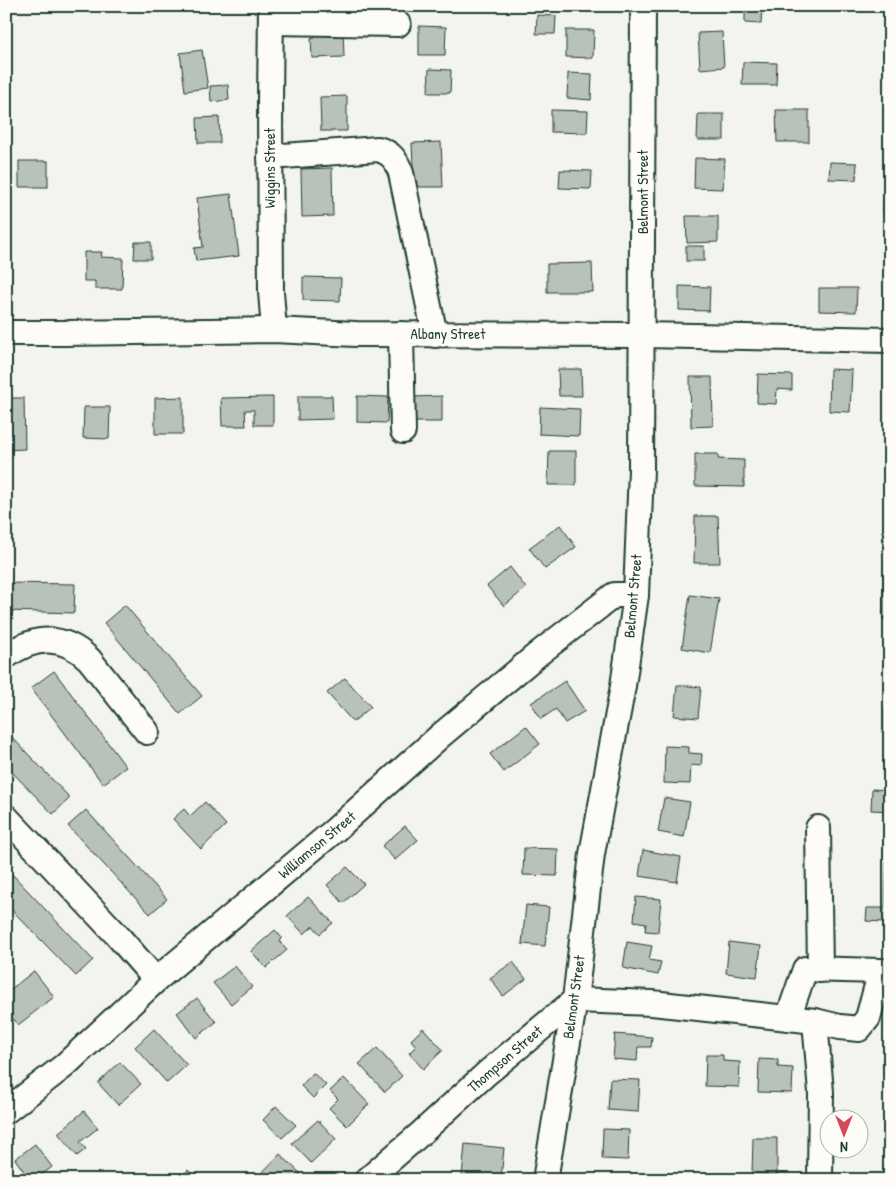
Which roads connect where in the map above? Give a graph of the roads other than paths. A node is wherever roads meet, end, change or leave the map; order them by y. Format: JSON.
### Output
{"nodes":[{"id":1,"x":643,"y":6,"type":"edge"},
{"id":2,"x":271,"y":14,"type":"edge"},
{"id":3,"x":398,"y":24,"type":"dead end"},
{"id":4,"x":270,"y":157,"type":"junction"},
{"id":5,"x":274,"y":330,"type":"junction"},
{"id":6,"x":6,"y":332,"type":"edge"},
{"id":7,"x":401,"y":334,"type":"junction"},
{"id":8,"x":435,"y":334,"type":"junction"},
{"id":9,"x":643,"y":335,"type":"junction"},
{"id":10,"x":890,"y":340,"type":"edge"},
{"id":11,"x":403,"y":431,"type":"dead end"},
{"id":12,"x":636,"y":595,"type":"junction"},
{"id":13,"x":6,"y":656,"type":"edge"},
{"id":14,"x":147,"y":732,"type":"dead end"},
{"id":15,"x":6,"y":817,"type":"edge"},
{"id":16,"x":818,"y":828,"type":"dead end"},
{"id":17,"x":820,"y":970,"type":"junction"},
{"id":18,"x":885,"y":972,"type":"edge"},
{"id":19,"x":156,"y":980,"type":"junction"},
{"id":20,"x":575,"y":1000,"type":"junction"},
{"id":21,"x":788,"y":1018,"type":"junction"},
{"id":22,"x":815,"y":1021,"type":"junction"},
{"id":23,"x":6,"y":1111,"type":"edge"},
{"id":24,"x":368,"y":1180,"type":"edge"},
{"id":25,"x":545,"y":1180,"type":"edge"},
{"id":26,"x":820,"y":1180,"type":"edge"}],
"edges":[{"from":1,"to":9,"type":"street","name":"Belmont Street"},
{"from":2,"to":3,"type":"street"},
{"from":2,"to":4,"type":"street","name":"Wiggins Street"},
{"from":4,"to":5,"type":"street","name":"Wiggins Street"},
{"from":4,"to":8,"type":"street"},
{"from":5,"to":6,"type":"street","name":"Albany Street"},
{"from":5,"to":7,"type":"street","name":"Albany Street"},
{"from":7,"to":8,"type":"street","name":"Albany Street"},
{"from":7,"to":11,"type":"street"},
{"from":8,"to":9,"type":"street","name":"Albany Street"},
{"from":9,"to":10,"type":"street","name":"Albany Street"},
{"from":9,"to":12,"type":"street","name":"Belmont Street"},
{"from":12,"to":19,"type":"street","name":"Williamson Street"},
{"from":12,"to":20,"type":"street","name":"Belmont Street"},
{"from":13,"to":14,"type":"street"},
{"from":15,"to":19,"type":"street"},
{"from":16,"to":17,"type":"street"},
{"from":17,"to":18,"type":"street"},
{"from":17,"to":21,"type":"street"},
{"from":18,"to":22,"type":"street"},
{"from":19,"to":23,"type":"street","name":"Williamson Street"},
{"from":20,"to":21,"type":"street"},
{"from":20,"to":24,"type":"street","name":"Thompson Street"},
{"from":20,"to":25,"type":"street","name":"Belmont Street"},
{"from":21,"to":22,"type":"street"},
{"from":22,"to":26,"type":"street"}]}
